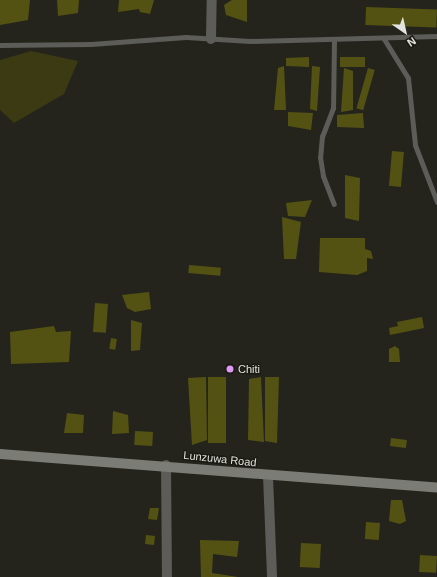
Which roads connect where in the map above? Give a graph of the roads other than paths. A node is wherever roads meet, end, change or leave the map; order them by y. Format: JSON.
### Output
{"nodes":[{"id":1,"x":212,"y":0,"type":"edge"},
{"id":2,"x":437,"y":36,"type":"edge"},
{"id":3,"x":211,"y":39,"type":"junction"},
{"id":4,"x":384,"y":39,"type":"junction"},
{"id":5,"x":334,"y":40,"type":"junction"},
{"id":6,"x":0,"y":45,"type":"edge"},
{"id":7,"x":437,"y":202,"type":"edge"},
{"id":8,"x":334,"y":204,"type":"dead end"},
{"id":9,"x":0,"y":454,"type":"edge"},
{"id":10,"x":166,"y":465,"type":"junction"},
{"id":11,"x":268,"y":476,"type":"junction"},
{"id":12,"x":437,"y":488,"type":"edge"},
{"id":13,"x":167,"y":577,"type":"edge"},
{"id":14,"x":272,"y":577,"type":"edge"}],
"edges":[{"from":1,"to":3,"type":"street"},
{"from":2,"to":4,"type":"lane"},
{"from":3,"to":5,"type":"lane"},
{"from":3,"to":6,"type":"lane"},
{"from":4,"to":5,"type":"lane"},
{"from":4,"to":7,"type":"lane"},
{"from":5,"to":8,"type":"lane"},
{"from":9,"to":10,"type":"street","name":"Lunzuwa Road"},
{"from":10,"to":11,"type":"street","name":"Lunzuwa Road"},
{"from":10,"to":13,"type":"street"},
{"from":11,"to":12,"type":"street","name":"Lunzuwa Road"},
{"from":11,"to":14,"type":"street"}]}
